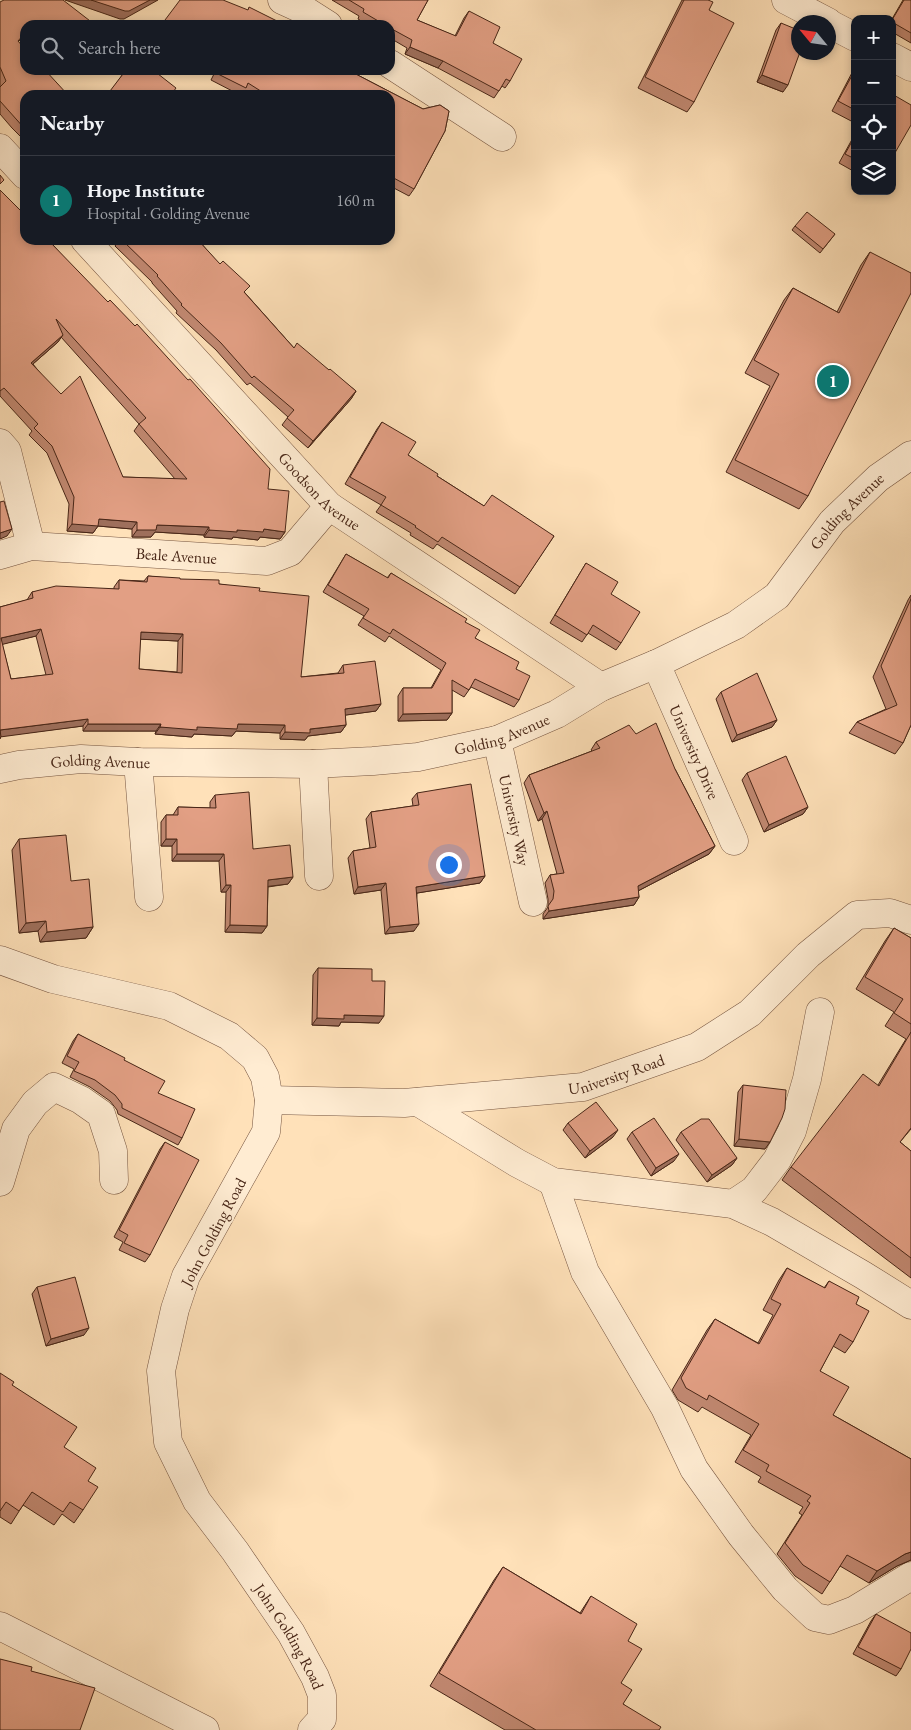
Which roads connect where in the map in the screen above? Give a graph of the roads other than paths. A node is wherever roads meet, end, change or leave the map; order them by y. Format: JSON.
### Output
{"nodes":[{"id":1,"x":282,"y":0,"type":"edge"},
{"id":2,"x":786,"y":0,"type":"edge"},
{"id":3,"x":813,"y":15,"type":"edge"},
{"id":4,"x":320,"y":20,"type":"edge"},
{"id":5,"x":836,"y":27,"type":"edge"},
{"id":6,"x":851,"y":35,"type":"edge"},
{"id":7,"x":896,"y":59,"type":"edge"},
{"id":8,"x":395,"y":67,"type":"edge"},
{"id":9,"x":911,"y":67,"type":"edge"},
{"id":10,"x":502,"y":137,"type":"dead end"},
{"id":11,"x":0,"y":148,"type":"edge"},
{"id":12,"x":20,"y":170,"type":"edge"},
{"id":13,"x":89,"y":245,"type":"edge"},
{"id":14,"x":0,"y":443,"type":"edge"},
{"id":15,"x":911,"y":455,"type":"edge"},
{"id":16,"x":330,"y":506,"type":"junction"},
{"id":17,"x":31,"y":546,"type":"junction"},
{"id":18,"x":0,"y":555,"type":"edge"},
{"id":19,"x":656,"y":664,"type":"junction"},
{"id":20,"x":601,"y":687,"type":"junction"},
{"id":21,"x":497,"y":740,"type":"junction"},
{"id":22,"x":138,"y":762,"type":"junction"},
{"id":23,"x":313,"y":764,"type":"junction"},
{"id":24,"x":0,"y":769,"type":"edge"},
{"id":25,"x":734,"y":841,"type":"dead end"},
{"id":26,"x":320,"y":876,"type":"dead end"},
{"id":27,"x":149,"y":897,"type":"dead end"},
{"id":28,"x":533,"y":902,"type":"dead end"},
{"id":29,"x":911,"y":920,"type":"edge"},
{"id":30,"x":0,"y":960,"type":"edge"},
{"id":31,"x":820,"y":1012,"type":"dead end"},
{"id":32,"x":269,"y":1100,"type":"junction"},
{"id":33,"x":418,"y":1102,"type":"junction"},
{"id":34,"x":114,"y":1180,"type":"dead end"},
{"id":35,"x":0,"y":1182,"type":"edge"},
{"id":36,"x":553,"y":1182,"type":"junction"},
{"id":37,"x":733,"y":1204,"type":"junction"},
{"id":38,"x":911,"y":1305,"type":"edge"},
{"id":39,"x":911,"y":1576,"type":"edge"},
{"id":40,"x":0,"y":1626,"type":"edge"},
{"id":41,"x":320,"y":1726,"type":"edge"},
{"id":42,"x":206,"y":1730,"type":"edge"}],
"edges":[{"from":1,"to":4,"type":"street"},
{"from":2,"to":3,"type":"street"},
{"from":5,"to":6,"type":"street"},
{"from":7,"to":9,"type":"street"},
{"from":8,"to":10,"type":"street"},
{"from":11,"to":12,"type":"street"},
{"from":13,"to":16,"type":"street","name":"Goodson Avenue"},
{"from":14,"to":17,"type":"street"},
{"from":15,"to":19,"type":"street","name":"Golding Avenue"},
{"from":16,"to":17,"type":"street","name":"Beale Avenue"},
{"from":16,"to":20,"type":"street","name":"Goodson Avenue"},
{"from":17,"to":18,"type":"street","name":"Beale Avenue"},
{"from":19,"to":20,"type":"street","name":"Golding Avenue"},
{"from":19,"to":25,"type":"street","name":"University Drive"},
{"from":20,"to":21,"type":"street","name":"Golding Avenue"},
{"from":21,"to":23,"type":"street","name":"Golding Avenue"},
{"from":21,"to":28,"type":"street","name":"University Way"},
{"from":22,"to":23,"type":"street","name":"Golding Avenue"},
{"from":22,"to":24,"type":"street","name":"Golding Avenue"},
{"from":22,"to":27,"type":"street"},
{"from":23,"to":26,"type":"street"},
{"from":29,"to":33,"type":"street","name":"University Road"},
{"from":30,"to":32,"type":"street","name":"John Golding Road"},
{"from":31,"to":37,"type":"street"},
{"from":32,"to":33,"type":"street","name":"University Road"},
{"from":32,"to":41,"type":"street","name":"John Golding Road"},
{"from":33,"to":36,"type":"street"},
{"from":34,"to":35,"type":"street"},
{"from":36,"to":37,"type":"street"},
{"from":36,"to":39,"type":"street"},
{"from":37,"to":38,"type":"street"},
{"from":40,"to":42,"type":"street"}]}
